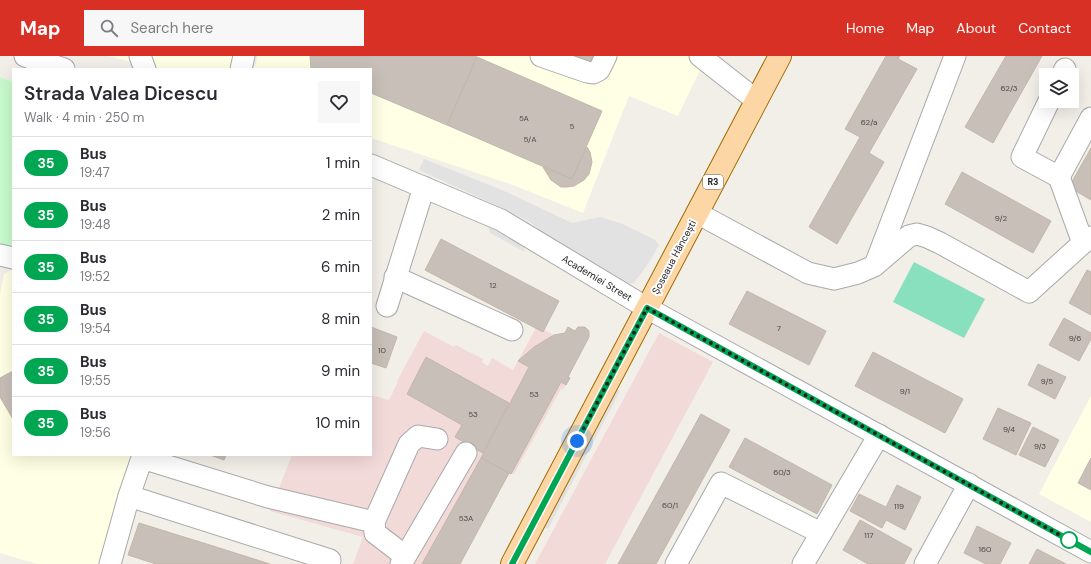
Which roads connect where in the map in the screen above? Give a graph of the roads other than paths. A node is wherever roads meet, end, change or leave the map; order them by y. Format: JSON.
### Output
{"nodes":[{"id":1,"x":25,"y":56,"type":"edge"},
{"id":2,"x":140,"y":56,"type":"edge"},
{"id":3,"x":244,"y":56,"type":"edge"},
{"id":4,"x":541,"y":56,"type":"edge"},
{"id":5,"x":606,"y":56,"type":"edge"},
{"id":6,"x":700,"y":56,"type":"edge"},
{"id":7,"x":780,"y":56,"type":"edge"},
{"id":8,"x":955,"y":56,"type":"edge"},
{"id":9,"x":61,"y":68,"type":"edge"},
{"id":10,"x":145,"y":68,"type":"edge"},
{"id":11,"x":241,"y":68,"type":"edge"},
{"id":12,"x":756,"y":100,"type":"junction"},
{"id":13,"x":1046,"y":108,"type":"edge"},
{"id":14,"x":1091,"y":118,"type":"edge"},
{"id":15,"x":372,"y":165,"type":"edge"},
{"id":16,"x":1059,"y":177,"type":"junction"},
{"id":17,"x":424,"y":187,"type":"junction"},
{"id":18,"x":697,"y":213,"type":"junction"},
{"id":19,"x":1087,"y":240,"type":"edge"},
{"id":20,"x":0,"y":254,"type":"edge"},
{"id":21,"x":12,"y":258,"type":"edge"},
{"id":22,"x":874,"y":266,"type":"junction"},
{"id":23,"x":395,"y":277,"type":"junction"},
{"id":24,"x":387,"y":306,"type":"dead end"},
{"id":25,"x":647,"y":308,"type":"junction"},
{"id":26,"x":512,"y":330,"type":"dead end"},
{"id":27,"x":879,"y":435,"type":"junction"},
{"id":28,"x":437,"y":439,"type":"dead end"},
{"id":29,"x":466,"y":453,"type":"dead end"},
{"id":30,"x":141,"y":456,"type":"edge"},
{"id":31,"x":969,"y":484,"type":"junction"},
{"id":32,"x":129,"y":496,"type":"junction"},
{"id":33,"x":374,"y":522,"type":"junction"},
{"id":34,"x":821,"y":534,"type":"junction"},
{"id":35,"x":1091,"y":552,"type":"edge"},
{"id":36,"x":330,"y":560,"type":"dead end"},
{"id":37,"x":403,"y":560,"type":"edge"},
{"id":38,"x":110,"y":564,"type":"edge"},
{"id":39,"x":512,"y":564,"type":"edge"},
{"id":40,"x":676,"y":564,"type":"edge"},
{"id":41,"x":803,"y":564,"type":"edge"},
{"id":42,"x":925,"y":564,"type":"edge"}],
"edges":[{"from":1,"to":9,"type":"street"},
{"from":2,"to":10,"type":"street"},
{"from":3,"to":11,"type":"street"},
{"from":4,"to":5,"type":"street"},
{"from":6,"to":12,"type":"street"},
{"from":7,"to":12,"type":"main road","name":"Șoseaua Hâncești","number":"R3"},
{"from":8,"to":22,"type":"street"},
{"from":12,"to":18,"type":"main road","name":"Șoseaua Hâncești","number":"R3"},
{"from":13,"to":16,"type":"street"},
{"from":14,"to":16,"type":"street"},
{"from":15,"to":17,"type":"street","name":"Academiei Street"},
{"from":16,"to":19,"type":"street"},
{"from":17,"to":23,"type":"street"},
{"from":17,"to":25,"type":"street","name":"Academiei Street"},
{"from":18,"to":22,"type":"street"},
{"from":18,"to":25,"type":"main road","name":"Șoseaua Hâncești","number":"R3"},
{"from":19,"to":22,"type":"street"},
{"from":20,"to":21,"type":"street"},
{"from":23,"to":24,"type":"street"},
{"from":23,"to":26,"type":"street"},
{"from":25,"to":27,"type":"street","name":"Academiei Street"},
{"from":25,"to":39,"type":"main road","name":"Șoseaua Hâncești","number":"R3"},
{"from":27,"to":31,"type":"street","name":"Academiei Street"},
{"from":27,"to":34,"type":"street"},
{"from":28,"to":33,"type":"street"},
{"from":29,"to":37,"type":"street"},
{"from":30,"to":32,"type":"street"},
{"from":30,"to":33,"type":"street"},
{"from":31,"to":35,"type":"street","name":"Academiei Street"},
{"from":31,"to":42,"type":"street"},
{"from":32,"to":36,"type":"street"},
{"from":32,"to":38,"type":"street"},
{"from":33,"to":37,"type":"street"},
{"from":34,"to":40,"type":"street"},
{"from":34,"to":41,"type":"street"}]}
